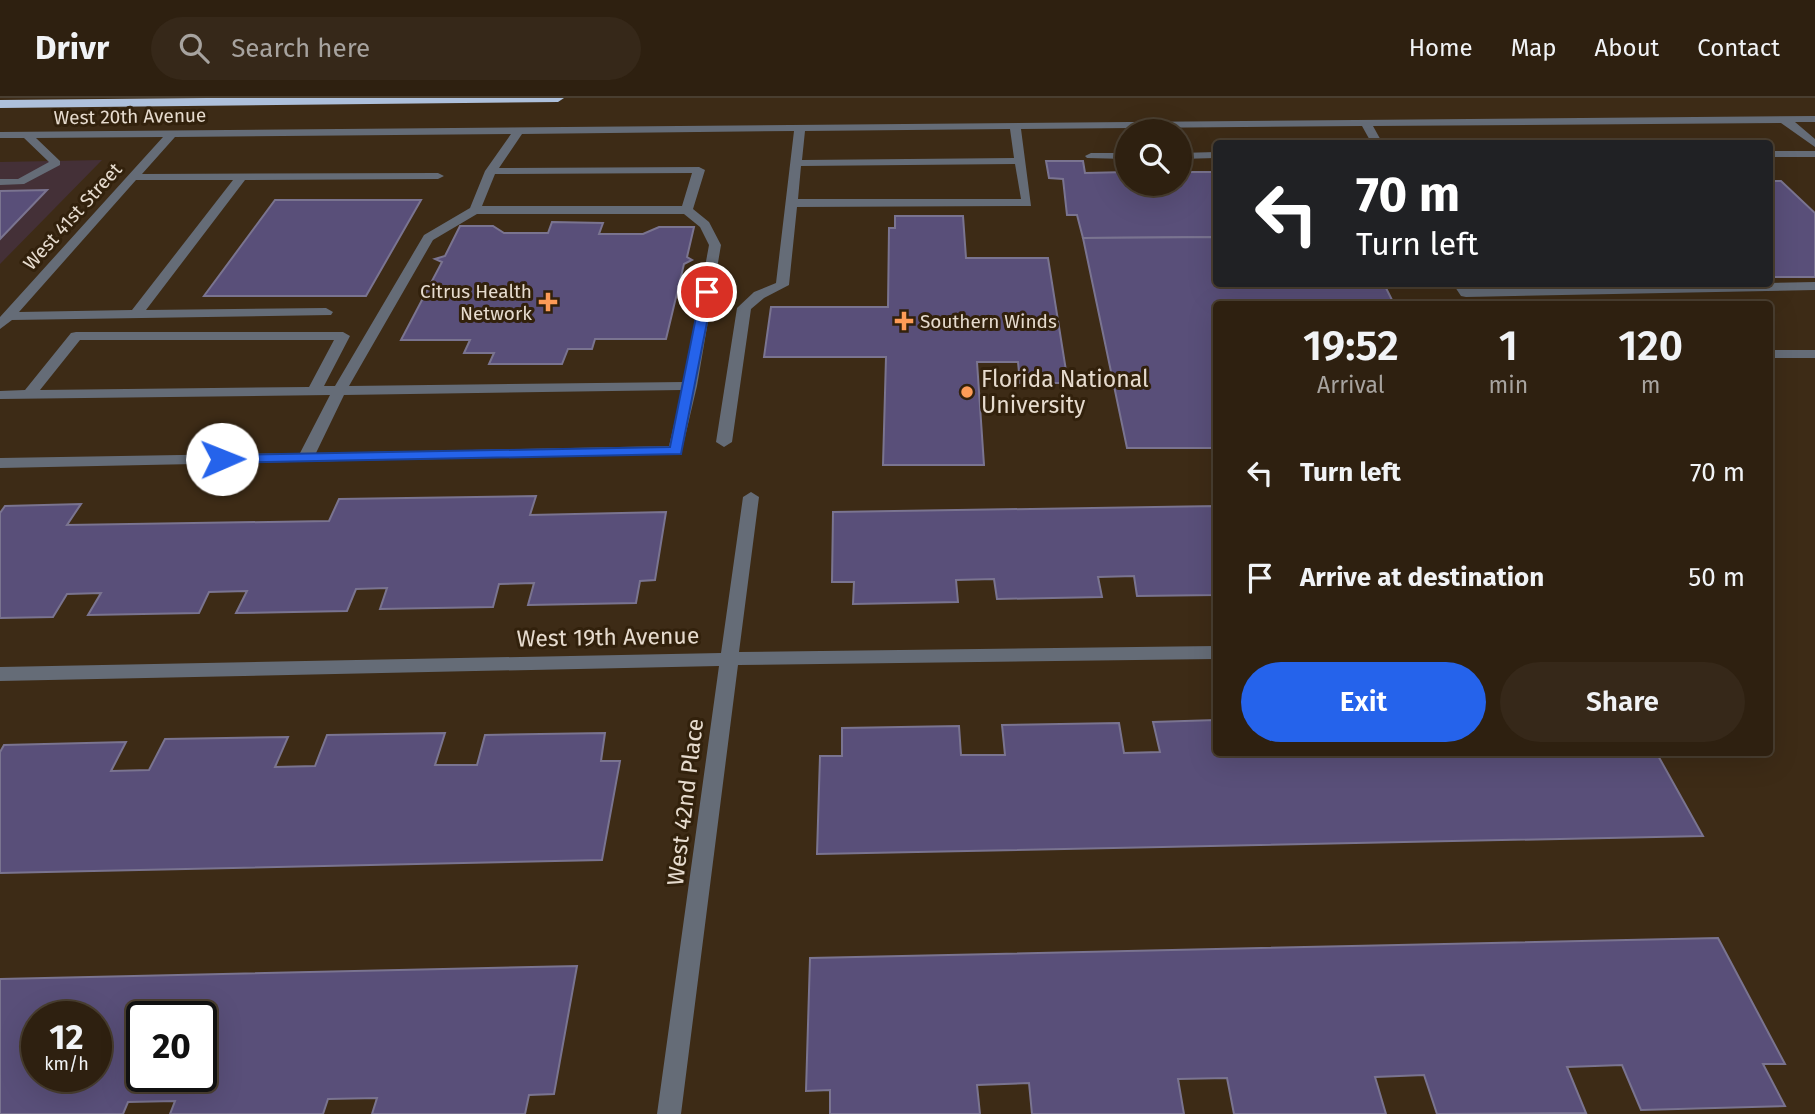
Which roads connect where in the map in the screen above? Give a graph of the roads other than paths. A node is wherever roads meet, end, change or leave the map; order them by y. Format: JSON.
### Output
{"nodes":[{"id":1,"x":558,"y":98,"type":"edge"},
{"id":2,"x":0,"y":104,"type":"edge"},
{"id":3,"x":1815,"y":119,"type":"edge"},
{"id":4,"x":1785,"y":120,"type":"junction"},
{"id":5,"x":1366,"y":123,"type":"junction"},
{"id":6,"x":1015,"y":126,"type":"junction"},
{"id":7,"x":800,"y":128,"type":"junction"},
{"id":8,"x":519,"y":130,"type":"junction"},
{"id":9,"x":172,"y":133,"type":"junction"},
{"id":10,"x":0,"y":135,"type":"edge"},
{"id":11,"x":27,"y":135,"type":"junction"},
{"id":12,"x":1376,"y":140,"type":"edge"},
{"id":13,"x":1815,"y":144,"type":"edge"},
{"id":14,"x":1815,"y":153,"type":"edge"},
{"id":15,"x":1773,"y":154,"type":"edge"},
{"id":16,"x":1213,"y":155,"type":"edge"},
{"id":17,"x":1091,"y":156,"type":"dead end"},
{"id":18,"x":1115,"y":156,"type":"edge"},
{"id":19,"x":1192,"y":156,"type":"edge"},
{"id":20,"x":1021,"y":161,"type":"junction"},
{"id":21,"x":796,"y":163,"type":"junction"},
{"id":22,"x":491,"y":171,"type":"junction"},
{"id":23,"x":438,"y":176,"type":"dead end"},
{"id":24,"x":133,"y":177,"type":"junction"},
{"id":25,"x":242,"y":177,"type":"junction"},
{"id":26,"x":0,"y":182,"type":"edge"},
{"id":27,"x":792,"y":203,"type":"junction"},
{"id":28,"x":475,"y":210,"type":"junction"},
{"id":29,"x":687,"y":210,"type":"junction"},
{"id":30,"x":1815,"y":286,"type":"edge"},
{"id":31,"x":1462,"y":287,"type":"edge"},
{"id":32,"x":1765,"y":287,"type":"edge"},
{"id":33,"x":1773,"y":287,"type":"edge"},
{"id":34,"x":326,"y":312,"type":"dead end"},
{"id":35,"x":135,"y":315,"type":"junction"},
{"id":36,"x":4,"y":320,"type":"edge"},
{"id":37,"x":1773,"y":354,"type":"edge"},
{"id":38,"x":1815,"y":354,"type":"edge"},
{"id":39,"x":690,"y":386,"type":"junction"},
{"id":40,"x":339,"y":390,"type":"junction"},
{"id":41,"x":314,"y":391,"type":"junction"},
{"id":42,"x":0,"y":395,"type":"edge"},
{"id":43,"x":29,"y":395,"type":"junction"},
{"id":44,"x":724,"y":442,"type":"dead end"},
{"id":45,"x":306,"y":457,"type":"junction"},
{"id":46,"x":0,"y":463,"type":"edge"},
{"id":47,"x":751,"y":497,"type":"dead end"},
{"id":48,"x":1213,"y":653,"type":"edge"},
{"id":49,"x":728,"y":659,"type":"junction"},
{"id":50,"x":0,"y":674,"type":"edge"},
{"id":51,"x":669,"y":1114,"type":"edge"}],
"edges":[{"from":1,"to":2,"type":"highway"},
{"from":3,"to":4,"type":"street","name":"West 20th Avenue"},
{"from":4,"to":5,"type":"street","name":"West 20th Avenue"},
{"from":4,"to":13,"type":"street"},
{"from":5,"to":6,"type":"street","name":"West 20th Avenue"},
{"from":5,"to":12,"type":"street"},
{"from":6,"to":7,"type":"street","name":"West 20th Avenue"},
{"from":6,"to":20,"type":"street"},
{"from":7,"to":8,"type":"street","name":"West 20th Avenue"},
{"from":7,"to":21,"type":"street"},
{"from":8,"to":9,"type":"street","name":"West 20th Avenue"},
{"from":8,"to":22,"type":"street"},
{"from":9,"to":11,"type":"street","name":"West 20th Avenue"},
{"from":9,"to":24,"type":"street","name":"West 41st Street"},
{"from":10,"to":11,"type":"street","name":"West 20th Avenue"},
{"from":11,"to":26,"type":"street"},
{"from":14,"to":15,"type":"street"},
{"from":16,"to":19,"type":"street"},
{"from":17,"to":18,"type":"street"},
{"from":20,"to":21,"type":"street"},
{"from":20,"to":27,"type":"street"},
{"from":21,"to":27,"type":"street"},
{"from":22,"to":28,"type":"street"},
{"from":22,"to":29,"type":"street"},
{"from":23,"to":25,"type":"street"},
{"from":24,"to":25,"type":"street"},
{"from":24,"to":36,"type":"street","name":"West 41st Street"},
{"from":25,"to":35,"type":"street"},
{"from":27,"to":44,"type":"street"},
{"from":28,"to":29,"type":"street"},
{"from":28,"to":40,"type":"street"},
{"from":29,"to":39,"type":"street"},
{"from":30,"to":33,"type":"street"},
{"from":31,"to":32,"type":"street"},
{"from":34,"to":35,"type":"street"},
{"from":35,"to":36,"type":"street"},
{"from":37,"to":38,"type":"street"},
{"from":39,"to":40,"type":"street"},
{"from":39,"to":45,"type":"street"},
{"from":40,"to":41,"type":"street"},
{"from":40,"to":45,"type":"street"},
{"from":41,"to":43,"type":"street"},
{"from":41,"to":43,"type":"street"},
{"from":42,"to":43,"type":"street"},
{"from":45,"to":46,"type":"street"},
{"from":47,"to":49,"type":"street","name":"West 42nd Place"},
{"from":48,"to":49,"type":"street","name":"West 19th Avenue"},
{"from":49,"to":50,"type":"street","name":"West 19th Avenue"},
{"from":49,"to":51,"type":"street","name":"West 42nd Place"}]}
